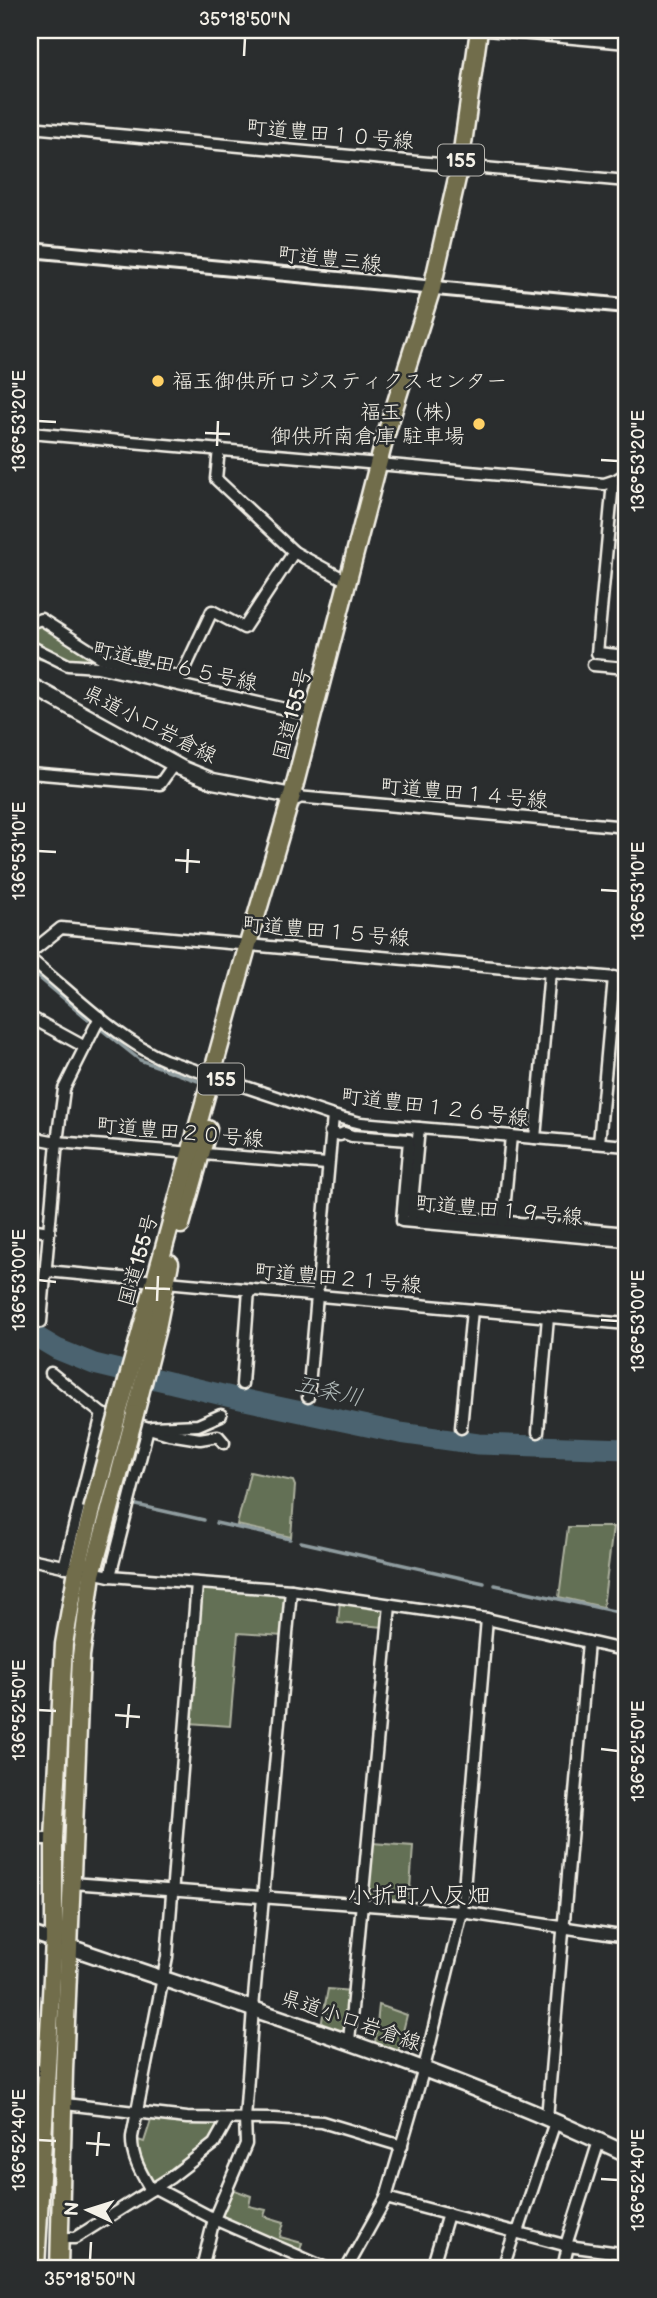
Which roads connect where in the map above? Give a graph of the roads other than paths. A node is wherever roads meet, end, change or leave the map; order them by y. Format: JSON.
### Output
{"nodes":[{"id":1,"x":479,"y":30,"type":"edge"},
{"id":2,"x":487,"y":30,"type":"edge"},
{"id":3,"x":601,"y":30,"type":"edge"},
{"id":4,"x":627,"y":32,"type":"edge"},
{"id":5,"x":627,"y":43,"type":"edge"},
{"id":6,"x":30,"y":127,"type":"edge"},
{"id":7,"x":460,"y":165,"type":"junction"},
{"id":8,"x":627,"y":181,"type":"edge"},
{"id":9,"x":30,"y":250,"type":"edge"},
{"id":10,"x":432,"y":288,"type":"junction"},
{"id":11,"x":627,"y":306,"type":"edge"},
{"id":12,"x":30,"y":433,"type":"edge"},
{"id":13,"x":219,"y":449,"type":"junction"},
{"id":14,"x":384,"y":464,"type":"junction"},
{"id":15,"x":627,"y":473,"type":"edge"},
{"id":16,"x":612,"y":482,"type":"junction"},
{"id":17,"x":294,"y":552,"type":"junction"},
{"id":18,"x":349,"y":582,"type":"junction"},
{"id":19,"x":30,"y":623,"type":"edge"},
{"id":20,"x":30,"y":646,"type":"edge"},
{"id":21,"x":627,"y":656,"type":"edge"},
{"id":22,"x":593,"y":665,"type":"dead end"},
{"id":23,"x":627,"y":668,"type":"edge"},
{"id":24,"x":180,"y":681,"type":"junction"},
{"id":25,"x":30,"y":685,"type":"edge"},
{"id":26,"x":314,"y":712,"type":"junction"},
{"id":27,"x":174,"y":765,"type":"junction"},
{"id":28,"x":30,"y":773,"type":"edge"},
{"id":29,"x":295,"y":796,"type":"junction"},
{"id":30,"x":627,"y":827,"type":"edge"},
{"id":31,"x":253,"y":944,"type":"junction"},
{"id":32,"x":30,"y":953,"type":"edge"},
{"id":33,"x":30,"y":959,"type":"edge"},
{"id":34,"x":550,"y":971,"type":"junction"},
{"id":35,"x":614,"y":977,"type":"junction"},
{"id":36,"x":627,"y":979,"type":"edge"},
{"id":37,"x":30,"y":1017,"type":"edge"},
{"id":38,"x":100,"y":1017,"type":"junction"},
{"id":39,"x":85,"y":1047,"type":"junction"},
{"id":40,"x":217,"y":1077,"type":"junction"},
{"id":41,"x":332,"y":1116,"type":"junction"},
{"id":42,"x":419,"y":1128,"type":"junction"},
{"id":43,"x":330,"y":1132,"type":"junction"},
{"id":44,"x":511,"y":1136,"type":"junction"},
{"id":45,"x":30,"y":1137,"type":"edge"},
{"id":46,"x":535,"y":1138,"type":"junction"},
{"id":47,"x":57,"y":1142,"type":"junction"},
{"id":48,"x":598,"y":1143,"type":"junction"},
{"id":49,"x":627,"y":1146,"type":"edge"},
{"id":50,"x":196,"y":1153,"type":"junction"},
{"id":51,"x":327,"y":1164,"type":"junction"},
{"id":52,"x":503,"y":1221,"type":"junction"},
{"id":53,"x":30,"y":1229,"type":"edge"},
{"id":54,"x":49,"y":1232,"type":"junction"},
{"id":55,"x":627,"y":1233,"type":"edge"},
{"id":56,"x":627,"y":1241,"type":"edge"},
{"id":57,"x":46,"y":1271,"type":"junction"},
{"id":58,"x":159,"y":1282,"type":"junction"},
{"id":59,"x":249,"y":1290,"type":"junction"},
{"id":60,"x":316,"y":1296,"type":"junction"},
{"id":61,"x":472,"y":1310,"type":"junction"},
{"id":62,"x":548,"y":1317,"type":"junction"},
{"id":63,"x":41,"y":1322,"type":"dead end"},
{"id":64,"x":627,"y":1324,"type":"edge"},
{"id":65,"x":51,"y":1373,"type":"dead end"},
{"id":66,"x":242,"y":1384,"type":"dead end"},
{"id":67,"x":308,"y":1396,"type":"dead end"},
{"id":68,"x":102,"y":1414,"type":"junction"},
{"id":69,"x":221,"y":1415,"type":"dead end"},
{"id":70,"x":148,"y":1428,"type":"junction"},
{"id":71,"x":461,"y":1428,"type":"dead end"},
{"id":72,"x":538,"y":1432,"type":"dead end"},
{"id":73,"x":224,"y":1443,"type":"dead end"},
{"id":74,"x":30,"y":1559,"type":"edge"},
{"id":75,"x":78,"y":1570,"type":"junction"},
{"id":76,"x":110,"y":1576,"type":"junction"},
{"id":77,"x":197,"y":1583,"type":"junction"},
{"id":78,"x":291,"y":1590,"type":"junction"},
{"id":79,"x":390,"y":1605,"type":"junction"},
{"id":80,"x":487,"y":1619,"type":"junction"},
{"id":81,"x":588,"y":1642,"type":"junction"},
{"id":82,"x":627,"y":1651,"type":"edge"},
{"id":83,"x":30,"y":1836,"type":"edge"},
{"id":84,"x":54,"y":1839,"type":"junction"},
{"id":85,"x":72,"y":1883,"type":"junction"},
{"id":86,"x":173,"y":1890,"type":"junction"},
{"id":87,"x":263,"y":1897,"type":"junction"},
{"id":88,"x":362,"y":1905,"type":"junction"},
{"id":89,"x":462,"y":1912,"type":"junction"},
{"id":90,"x":563,"y":1927,"type":"junction"},
{"id":91,"x":30,"y":1933,"type":"edge"},
{"id":92,"x":627,"y":1937,"type":"edge"},
{"id":93,"x":54,"y":1941,"type":"junction"},
{"id":94,"x":71,"y":1947,"type":"junction"},
{"id":95,"x":164,"y":1979,"type":"junction"},
{"id":96,"x":253,"y":2008,"type":"junction"},
{"id":97,"x":349,"y":2041,"type":"junction"},
{"id":98,"x":30,"y":2068,"type":"edge"},
{"id":99,"x":424,"y":2068,"type":"junction"},
{"id":100,"x":47,"y":2073,"type":"junction"},
{"id":101,"x":65,"y":2104,"type":"junction"},
{"id":102,"x":137,"y":2112,"type":"junction"},
{"id":103,"x":228,"y":2119,"type":"junction"},
{"id":104,"x":245,"y":2119,"type":"junction"},
{"id":105,"x":551,"y":2120,"type":"junction"},
{"id":106,"x":599,"y":2141,"type":"junction"},
{"id":107,"x":402,"y":2146,"type":"junction"},
{"id":108,"x":627,"y":2154,"type":"edge"},
{"id":109,"x":36,"y":2169,"type":"edge"},
{"id":110,"x":153,"y":2189,"type":"junction"},
{"id":111,"x":386,"y":2198,"type":"junction"},
{"id":112,"x":448,"y":2214,"type":"junction"},
{"id":113,"x":214,"y":2219,"type":"junction"},
{"id":114,"x":516,"y":2231,"type":"junction"},
{"id":115,"x":60,"y":2238,"type":"junction"},
{"id":116,"x":567,"y":2246,"type":"junction"},
{"id":117,"x":627,"y":2254,"type":"edge"},
{"id":118,"x":36,"y":2268,"type":"edge"},
{"id":119,"x":59,"y":2268,"type":"edge"},
{"id":120,"x":202,"y":2268,"type":"edge"},
{"id":121,"x":326,"y":2268,"type":"edge"},
{"id":122,"x":347,"y":2268,"type":"edge"},
{"id":123,"x":432,"y":2268,"type":"edge"},
{"id":124,"x":503,"y":2268,"type":"edge"},
{"id":125,"x":562,"y":2268,"type":"edge"}],
"edges":[{"from":1,"to":7,"type":"highway","name":"国道155号","number":"155"},
{"from":2,"to":5,"type":"street"},
{"from":3,"to":4,"type":"street"},
{"from":6,"to":7,"type":"street","name":"町道豊田１０号線"},
{"from":7,"to":8,"type":"street","name":"町道豊田１０号線"},
{"from":7,"to":10,"type":"highway","name":"国道155号","number":"155"},
{"from":9,"to":10,"type":"street","name":"町道豊三線"},
{"from":10,"to":11,"type":"street","name":"町道豊三線"},
{"from":10,"to":14,"type":"highway","name":"国道155号","number":"155"},
{"from":12,"to":13,"type":"street"},
{"from":13,"to":14,"type":"street"},
{"from":13,"to":17,"type":"street"},
{"from":14,"to":16,"type":"street"},
{"from":14,"to":18,"type":"highway","name":"国道155号","number":"155"},
{"from":14,"to":29,"type":"highway","name":"国道155号","number":"155"},
{"from":15,"to":16,"type":"street"},
{"from":16,"to":21,"type":"street"},
{"from":17,"to":18,"type":"street"},
{"from":17,"to":24,"type":"street"},
{"from":18,"to":26,"type":"highway","name":"国道155号","number":"155"},
{"from":19,"to":24,"type":"street"},
{"from":20,"to":24,"type":"street","name":"町道豊田６５号線"},
{"from":22,"to":23,"type":"street"},
{"from":24,"to":26,"type":"street","name":"町道豊田６５号線"},
{"from":25,"to":27,"type":"main road","name":"県道小口岩倉線"},
{"from":26,"to":29,"type":"highway","name":"国道155号","number":"155"},
{"from":27,"to":28,"type":"street"},
{"from":27,"to":29,"type":"main road","name":"県道小口岩倉線"},
{"from":29,"to":30,"type":"street","name":"町道豊田１４号線"},
{"from":29,"to":31,"type":"highway","name":"国道155号","number":"155"},
{"from":31,"to":32,"type":"street","name":"町道豊田１５号線"},
{"from":31,"to":34,"type":"street","name":"町道豊田１５号線"},
{"from":31,"to":40,"type":"highway","name":"国道155号","number":"155"},
{"from":33,"to":38,"type":"street","name":"町道豊田１２６号線"},
{"from":34,"to":35,"type":"street","name":"町道豊田１５号線"},
{"from":34,"to":46,"type":"street"},
{"from":35,"to":36,"type":"street","name":"町道豊田１５号線"},
{"from":35,"to":48,"type":"street"},
{"from":37,"to":39,"type":"street"},
{"from":38,"to":39,"type":"street"},
{"from":38,"to":40,"type":"street","name":"町道豊田１２６号線"},
{"from":39,"to":47,"type":"street"},
{"from":40,"to":41,"type":"street","name":"町道豊田１２６号線"},
{"from":40,"to":50,"type":"highway","name":"国道155号","number":"155"},
{"from":41,"to":42,"type":"street","name":"町道豊田１２６号線"},
{"from":41,"to":43,"type":"street"},
{"from":42,"to":44,"type":"street","name":"町道豊田１２６号線"},
{"from":42,"to":52,"type":"street"},
{"from":43,"to":51,"type":"street"},
{"from":43,"to":56,"type":"street","name":"町道豊田１９号線"},
{"from":44,"to":46,"type":"street","name":"町道豊田１２６号線"},
{"from":44,"to":52,"type":"street"},
{"from":45,"to":47,"type":"street","name":"町道豊田２０号線"},
{"from":46,"to":48,"type":"street","name":"町道豊田１２６号線"},
{"from":47,"to":50,"type":"street","name":"町道豊田２０号線"},
{"from":47,"to":54,"type":"street"},
{"from":48,"to":49,"type":"street","name":"町道豊田１２６号線"},
{"from":50,"to":51,"type":"street","name":"町道豊田２０号線"},
{"from":50,"to":58,"type":"highway","name":"国道155号","number":"155"},
{"from":51,"to":60,"type":"street"},
{"from":52,"to":55,"type":"street"},
{"from":53,"to":54,"type":"street"},
{"from":54,"to":57,"type":"street"},
{"from":57,"to":58,"type":"street","name":"町道豊田２１号線"},
{"from":57,"to":63,"type":"street"},
{"from":58,"to":59,"type":"street","name":"町道豊田２１号線"},
{"from":58,"to":75,"type":"highway","name":"国道155号","number":"155","bridge":true},
{"from":59,"to":60,"type":"street","name":"町道豊田２１号線"},
{"from":59,"to":66,"type":"street"},
{"from":60,"to":61,"type":"street","name":"町道豊田２１号線"},
{"from":60,"to":67,"type":"street"},
{"from":61,"to":62,"type":"street","name":"町道豊田２１号線"},
{"from":61,"to":71,"type":"street"},
{"from":62,"to":64,"type":"street","name":"町道豊田２１号線"},
{"from":62,"to":72,"type":"street"},
{"from":65,"to":68,"type":"street"},
{"from":68,"to":70,"type":"street"},
{"from":68,"to":75,"type":"street"},
{"from":69,"to":70,"type":"street"},
{"from":70,"to":73,"type":"street"},
{"from":70,"to":76,"type":"street"},
{"from":74,"to":75,"type":"street"},
{"from":75,"to":76,"type":"street"},
{"from":75,"to":84,"type":"highway","name":"国道155号","number":"155"},
{"from":75,"to":85,"type":"highway","name":"国道155号","number":"155"},
{"from":76,"to":77,"type":"street"},
{"from":77,"to":78,"type":"street"},
{"from":77,"to":86,"type":"street"},
{"from":78,"to":79,"type":"street"},
{"from":78,"to":87,"type":"street"},
{"from":79,"to":80,"type":"street"},
{"from":79,"to":88,"type":"street"},
{"from":80,"to":81,"type":"street"},
{"from":80,"to":89,"type":"street"},
{"from":81,"to":82,"type":"street"},
{"from":81,"to":90,"type":"street"},
{"from":83,"to":84,"type":"street"},
{"from":84,"to":93,"type":"highway","name":"国道155号","number":"155"},
{"from":85,"to":86,"type":"street"},
{"from":85,"to":94,"type":"highway","name":"国道155号","number":"155"},
{"from":86,"to":87,"type":"street"},
{"from":86,"to":95,"type":"street"},
{"from":87,"to":88,"type":"street"},
{"from":87,"to":96,"type":"street"},
{"from":88,"to":89,"type":"street"},
{"from":88,"to":97,"type":"street"},
{"from":89,"to":90,"type":"street"},
{"from":89,"to":99,"type":"street"},
{"from":90,"to":92,"type":"street"},
{"from":90,"to":105,"type":"street"},
{"from":91,"to":93,"type":"street"},
{"from":93,"to":94,"type":"main road","name":"県道小口岩倉線"},
{"from":93,"to":100,"type":"highway","name":"国道155号","number":"155"},
{"from":94,"to":95,"type":"main road","name":"県道小口岩倉線"},
{"from":94,"to":101,"type":"highway","name":"国道155号","number":"155"},
{"from":95,"to":96,"type":"main road","name":"県道小口岩倉線"},
{"from":95,"to":102,"type":"street"},
{"from":96,"to":97,"type":"main road","name":"県道小口岩倉線"},
{"from":96,"to":104,"type":"street"},
{"from":97,"to":99,"type":"main road","name":"県道小口岩倉線"},
{"from":98,"to":100,"type":"street"},
{"from":99,"to":105,"type":"main road","name":"県道小口岩倉線"},
{"from":99,"to":107,"type":"street"},
{"from":100,"to":109,"type":"highway","name":"国道155号","number":"155"},
{"from":101,"to":102,"type":"street"},
{"from":101,"to":115,"type":"highway","name":"国道155号","number":"155"},
{"from":102,"to":103,"type":"street"},
{"from":102,"to":110,"type":"street"},
{"from":103,"to":104,"type":"street"},
{"from":103,"to":110,"type":"street"},
{"from":104,"to":107,"type":"street"},
{"from":104,"to":113,"type":"street"},
{"from":105,"to":106,"type":"main road","name":"県道小口岩倉線"},
{"from":105,"to":114,"type":"street"},
{"from":106,"to":108,"type":"main road","name":"県道小口岩倉線"},
{"from":106,"to":116,"type":"street"},
{"from":107,"to":111,"type":"street"},
{"from":109,"to":118,"type":"highway","name":"国道155号","number":"155"},
{"from":110,"to":113,"type":"street"},
{"from":110,"to":115,"type":"street"},
{"from":111,"to":112,"type":"street"},
{"from":111,"to":122,"type":"street"},
{"from":112,"to":114,"type":"street"},
{"from":112,"to":123,"type":"street"},
{"from":113,"to":120,"type":"street"},
{"from":113,"to":121,"type":"street"},
{"from":114,"to":116,"type":"street"},
{"from":114,"to":124,"type":"street"},
{"from":115,"to":119,"type":"highway","name":"国道155号","number":"155"},
{"from":116,"to":117,"type":"street"},
{"from":116,"to":125,"type":"street"}]}
